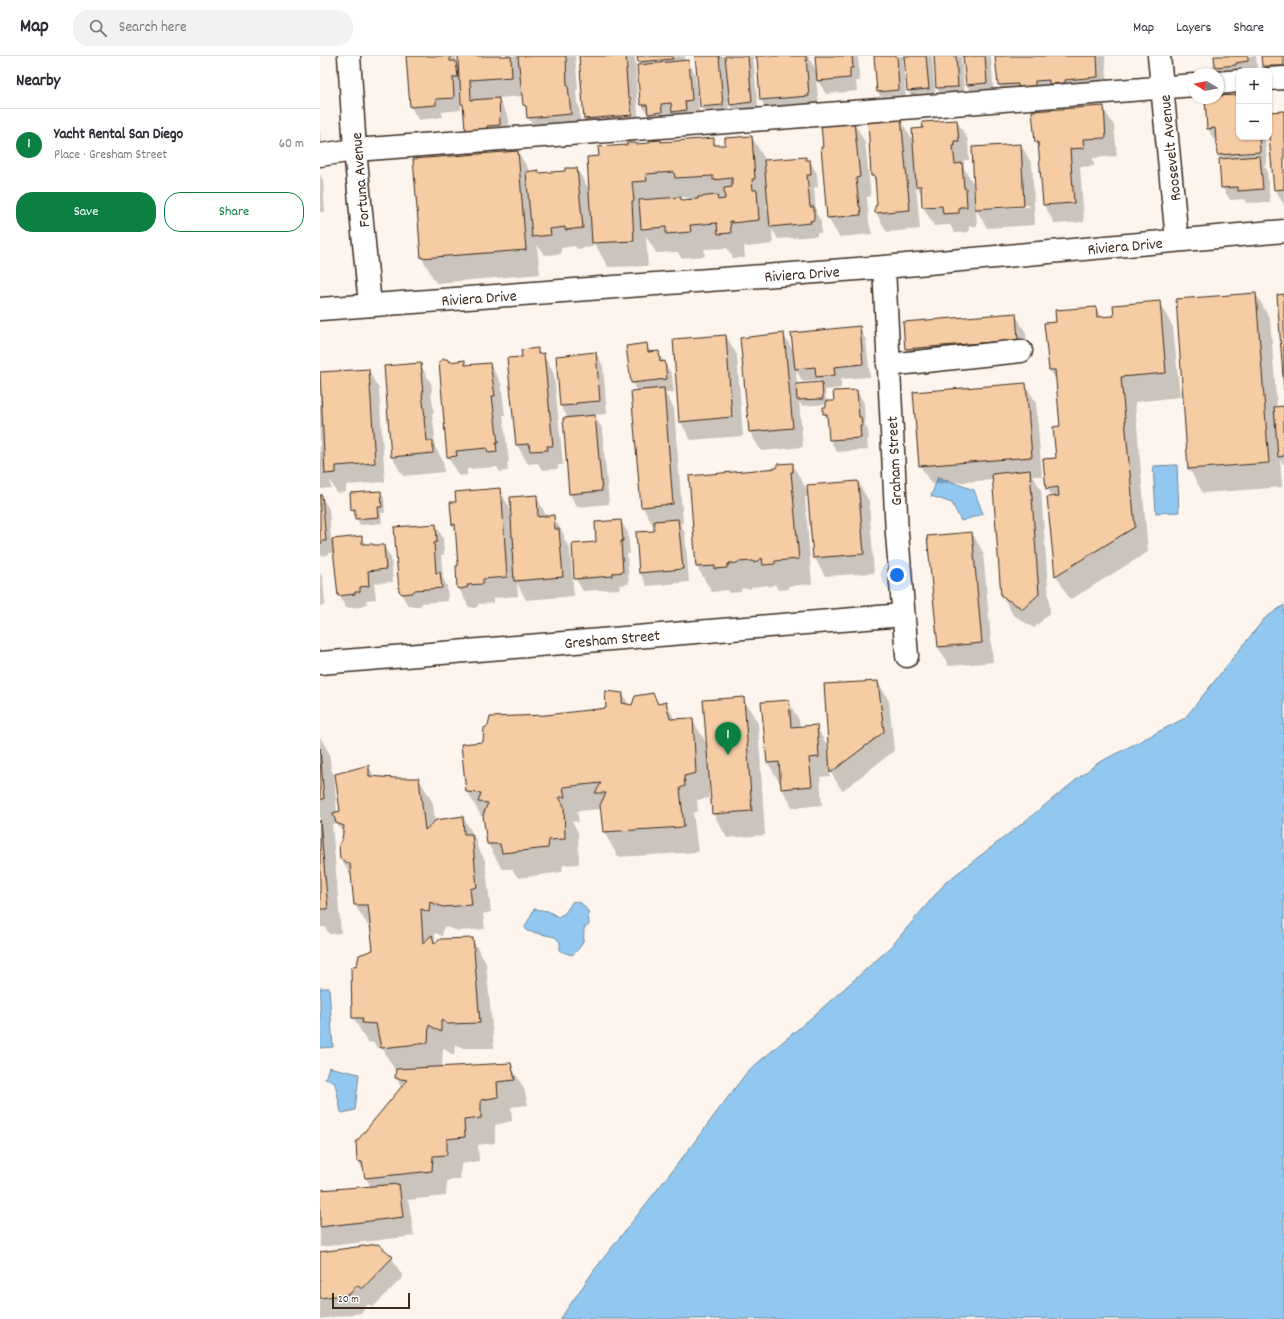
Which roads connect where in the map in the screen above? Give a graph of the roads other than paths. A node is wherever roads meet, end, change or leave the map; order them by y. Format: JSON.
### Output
{"nodes":[{"id":1,"x":350,"y":56,"type":"edge"},
{"id":2,"x":1159,"y":56,"type":"edge"},
{"id":3,"x":1284,"y":78,"type":"edge"},
{"id":4,"x":1272,"y":79,"type":"edge"},
{"id":5,"x":1236,"y":81,"type":"edge"},
{"id":6,"x":1224,"y":82,"type":"edge"},
{"id":7,"x":1188,"y":85,"type":"edge"},
{"id":8,"x":1162,"y":87,"type":"junction"},
{"id":9,"x":355,"y":150,"type":"junction"},
{"id":10,"x":320,"y":155,"type":"edge"},
{"id":11,"x":1284,"y":231,"type":"edge"},
{"id":12,"x":1177,"y":240,"type":"junction"},
{"id":13,"x":884,"y":267,"type":"junction"},
{"id":14,"x":370,"y":305,"type":"junction"},
{"id":15,"x":320,"y":309,"type":"edge"},
{"id":16,"x":1021,"y":351,"type":"dead end"},
{"id":17,"x":888,"y":365,"type":"junction"},
{"id":18,"x":903,"y":615,"type":"junction"},
{"id":19,"x":907,"y":656,"type":"dead end"},
{"id":20,"x":320,"y":662,"type":"edge"}],
"edges":[{"from":1,"to":9,"type":"street","name":"Fortuna Avenue"},
{"from":2,"to":8,"type":"street","name":"Roosevelt Avenue"},
{"from":3,"to":4,"type":"street"},
{"from":5,"to":6,"type":"street"},
{"from":7,"to":8,"type":"street"},
{"from":8,"to":9,"type":"street"},
{"from":8,"to":12,"type":"street","name":"Roosevelt Avenue"},
{"from":9,"to":10,"type":"street"},
{"from":9,"to":14,"type":"street","name":"Fortuna Avenue"},
{"from":11,"to":12,"type":"street","name":"Riviera Drive"},
{"from":12,"to":13,"type":"street","name":"Riviera Drive"},
{"from":13,"to":14,"type":"street","name":"Riviera Drive"},
{"from":13,"to":17,"type":"street","name":"Graham Street"},
{"from":14,"to":15,"type":"street","name":"Riviera Drive"},
{"from":16,"to":17,"type":"street"},
{"from":17,"to":18,"type":"street","name":"Graham Street"},
{"from":18,"to":19,"type":"street","name":"Graham Street"},
{"from":18,"to":20,"type":"street","name":"Gresham Street"}]}
